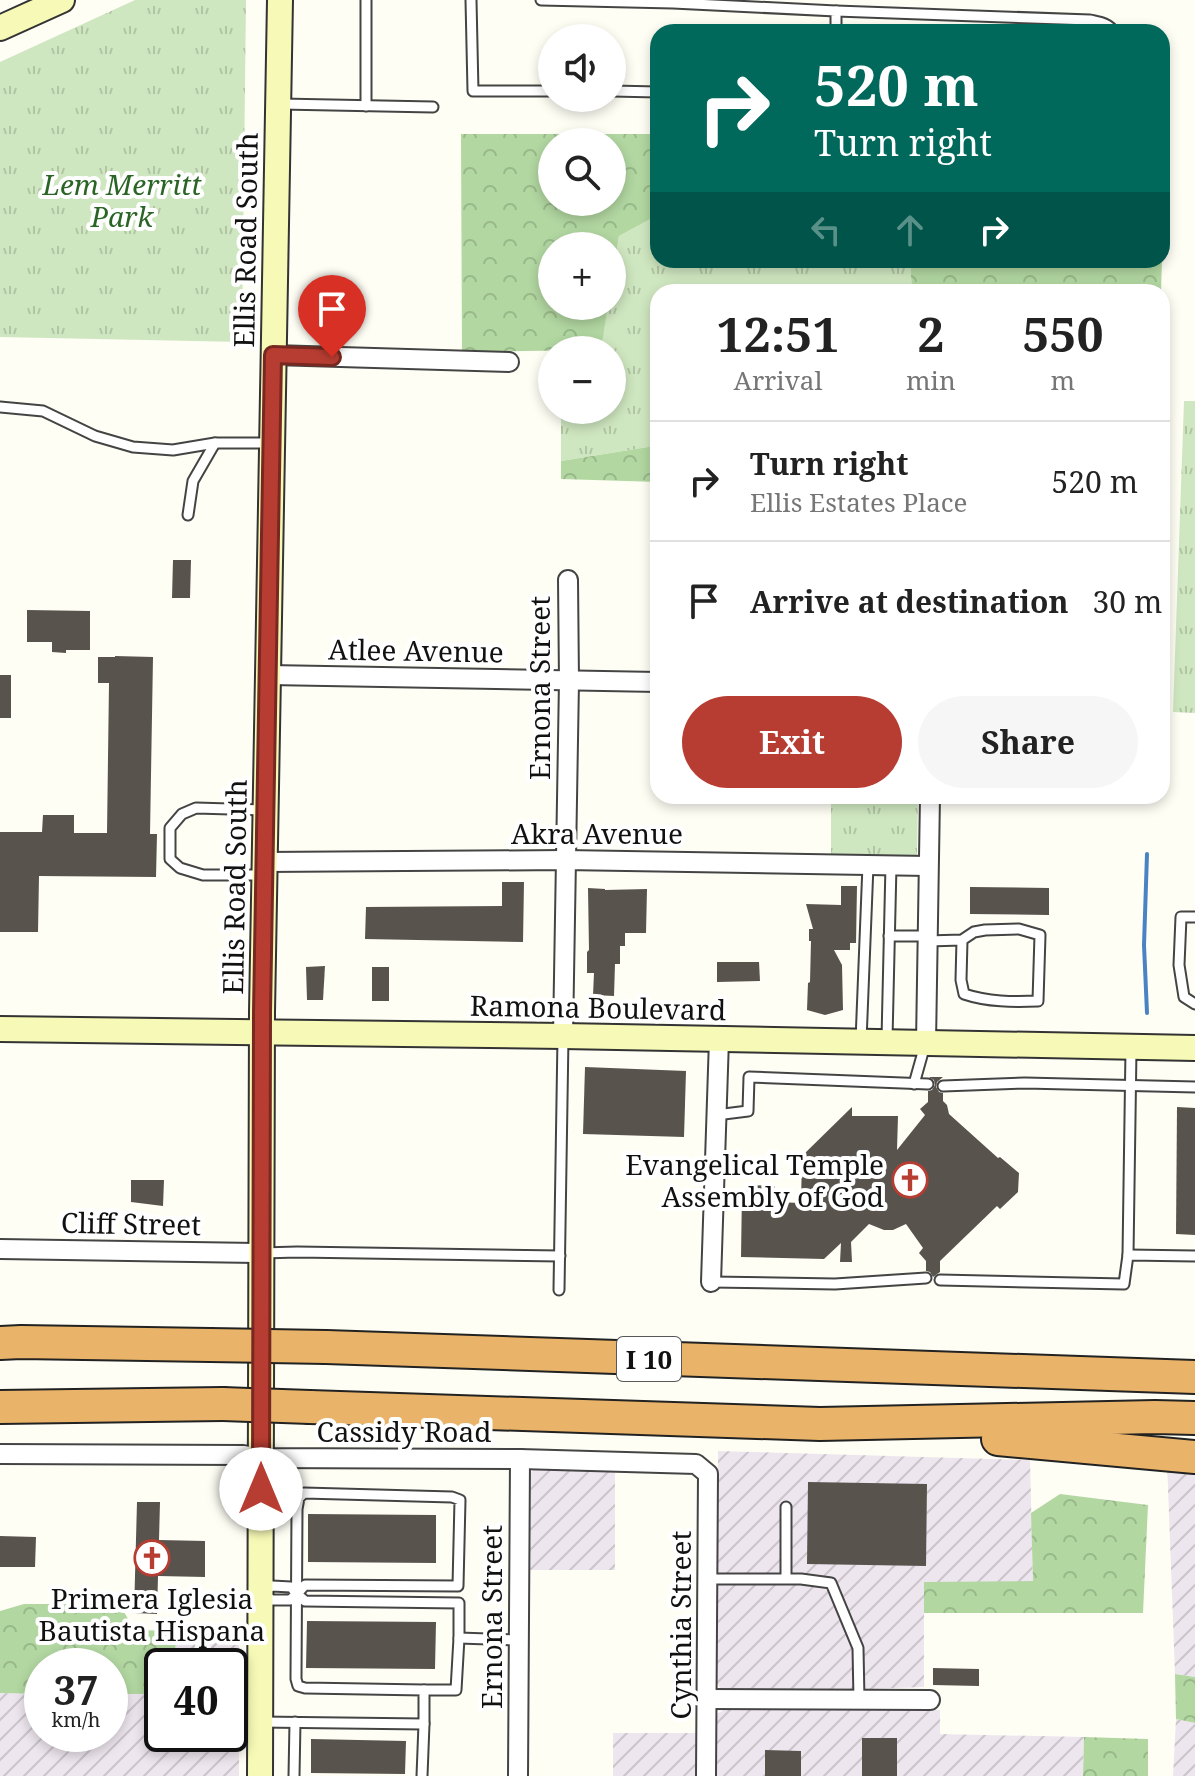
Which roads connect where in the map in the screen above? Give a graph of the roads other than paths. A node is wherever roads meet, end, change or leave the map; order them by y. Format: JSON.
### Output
{"nodes":[{"id":1,"x":62,"y":0,"type":"edge"},
{"id":2,"x":280,"y":0,"type":"edge"},
{"id":3,"x":366,"y":0,"type":"edge"},
{"id":4,"x":471,"y":0,"type":"edge"},
{"id":5,"x":541,"y":0,"type":"edge"},
{"id":6,"x":659,"y":1,"type":"edge"},
{"id":7,"x":673,"y":2,"type":"edge"},
{"id":8,"x":836,"y":11,"type":"junction"},
{"id":9,"x":836,"y":24,"type":"edge"},
{"id":10,"x":1106,"y":24,"type":"edge"},
{"id":11,"x":0,"y":28,"type":"edge"},
{"id":12,"x":538,"y":91,"type":"edge"},
{"id":13,"x":626,"y":91,"type":"edge"},
{"id":14,"x":650,"y":92,"type":"edge"},
{"id":15,"x":278,"y":104,"type":"junction"},
{"id":16,"x":366,"y":106,"type":"junction"},
{"id":17,"x":433,"y":107,"type":"dead end"},
{"id":18,"x":273,"y":355,"type":"junction"},
{"id":19,"x":509,"y":362,"type":"dead end"},
{"id":20,"x":0,"y":407,"type":"edge"},
{"id":21,"x":215,"y":443,"type":"junction"},
{"id":22,"x":272,"y":443,"type":"junction"},
{"id":23,"x":188,"y":515,"type":"dead end"},
{"id":24,"x":568,"y":580,"type":"dead end"},
{"id":25,"x":269,"y":675,"type":"junction"},
{"id":26,"x":569,"y":681,"type":"junction"},
{"id":27,"x":650,"y":682,"type":"edge"},
{"id":28,"x":930,"y":804,"type":"edge"},
{"id":29,"x":266,"y":810,"type":"junction"},
{"id":30,"x":565,"y":860,"type":"junction"},
{"id":31,"x":868,"y":865,"type":"junction"},
{"id":32,"x":891,"y":865,"type":"junction"},
{"id":33,"x":928,"y":866,"type":"junction"},
{"id":34,"x":264,"y":868,"type":"junction"},
{"id":35,"x":1195,"y":917,"type":"edge"},
{"id":36,"x":889,"y":936,"type":"junction"},
{"id":37,"x":927,"y":939,"type":"junction"},
{"id":38,"x":962,"y":940,"type":"junction"},
{"id":39,"x":1195,"y":1004,"type":"edge"},
{"id":40,"x":0,"y":1029,"type":"edge"},
{"id":41,"x":263,"y":1032,"type":"junction"},
{"id":42,"x":563,"y":1036,"type":"junction"},
{"id":43,"x":719,"y":1039,"type":"junction"},
{"id":44,"x":861,"y":1042,"type":"junction"},
{"id":45,"x":887,"y":1043,"type":"junction"},
{"id":46,"x":926,"y":1043,"type":"junction"},
{"id":47,"x":1131,"y":1046,"type":"junction"},
{"id":48,"x":1195,"y":1048,"type":"edge"},
{"id":49,"x":914,"y":1084,"type":"junction"},
{"id":50,"x":928,"y":1084,"type":"dead end"},
{"id":51,"x":1130,"y":1085,"type":"junction"},
{"id":52,"x":943,"y":1086,"type":"dead end"},
{"id":53,"x":1195,"y":1087,"type":"edge"},
{"id":54,"x":716,"y":1115,"type":"junction"},
{"id":55,"x":0,"y":1249,"type":"edge"},
{"id":56,"x":262,"y":1253,"type":"junction"},
{"id":57,"x":1128,"y":1255,"type":"junction"},
{"id":58,"x":560,"y":1256,"type":"junction"},
{"id":59,"x":1195,"y":1256,"type":"edge"},
{"id":60,"x":926,"y":1278,"type":"dead end"},
{"id":61,"x":940,"y":1280,"type":"dead end"},
{"id":62,"x":711,"y":1282,"type":"joint"},
{"id":63,"x":559,"y":1290,"type":"dead end"},
{"id":64,"x":0,"y":1343,"type":"edge"},
{"id":65,"x":1195,"y":1377,"type":"edge"},
{"id":66,"x":0,"y":1407,"type":"edge"},
{"id":67,"x":1195,"y":1418,"type":"edge"},
{"id":68,"x":820,"y":1424,"type":"junction"},
{"id":69,"x":0,"y":1454,"type":"edge"},
{"id":70,"x":1195,"y":1457,"type":"edge"},
{"id":71,"x":261,"y":1458,"type":"junction"},
{"id":72,"x":520,"y":1459,"type":"junction"},
{"id":73,"x":708,"y":1474,"type":"joint"},
{"id":74,"x":786,"y":1507,"type":"dead end"},
{"id":75,"x":786,"y":1578,"type":"junction"},
{"id":76,"x":708,"y":1579,"type":"junction"},
{"id":77,"x":458,"y":1586,"type":"junction"},
{"id":78,"x":260,"y":1593,"type":"junction"},
{"id":79,"x":297,"y":1594,"type":"junction"},
{"id":80,"x":459,"y":1603,"type":"junction"},
{"id":81,"x":459,"y":1638,"type":"junction"},
{"id":82,"x":519,"y":1640,"type":"junction"},
{"id":83,"x":424,"y":1690,"type":"junction"},
{"id":84,"x":708,"y":1699,"type":"junction"},
{"id":85,"x":859,"y":1700,"type":"junction"},
{"id":86,"x":930,"y":1700,"type":"dead end"},
{"id":87,"x":260,"y":1722,"type":"junction"},
{"id":88,"x":295,"y":1722,"type":"junction"},
{"id":89,"x":424,"y":1724,"type":"junction"},
{"id":90,"x":260,"y":1776,"type":"edge"},
{"id":91,"x":294,"y":1776,"type":"edge"},
{"id":92,"x":422,"y":1776,"type":"edge"},
{"id":93,"x":518,"y":1776,"type":"edge"},
{"id":94,"x":706,"y":1776,"type":"edge"}],
"edges":[{"from":1,"to":11,"type":"street"},
{"from":2,"to":15,"type":"street","name":"Ellis Road South"},
{"from":3,"to":16,"type":"lane"},
{"from":4,"to":12,"type":"lane"},
{"from":5,"to":6,"type":"lane"},
{"from":6,"to":7,"type":"lane"},
{"from":7,"to":8,"type":"lane"},
{"from":8,"to":9,"type":"lane"},
{"from":8,"to":10,"type":"lane"},
{"from":13,"to":14,"type":"lane"},
{"from":15,"to":16,"type":"lane"},
{"from":15,"to":18,"type":"street","name":"Ellis Road South"},
{"from":16,"to":17,"type":"lane"},
{"from":18,"to":19,"type":"street"},
{"from":18,"to":22,"type":"street","name":"Ellis Road South"},
{"from":20,"to":21,"type":"lane"},
{"from":21,"to":22,"type":"lane"},
{"from":21,"to":23,"type":"lane"},
{"from":22,"to":25,"type":"street","name":"Ellis Road South"},
{"from":24,"to":26,"type":"street","name":"Ernona Street"},
{"from":25,"to":26,"type":"street","name":"Atlee Avenue"},
{"from":25,"to":29,"type":"street","name":"Ellis Road South"},
{"from":26,"to":27,"type":"street","name":"Atlee Avenue"},
{"from":26,"to":30,"type":"street","name":"Ernona Street"},
{"from":28,"to":33,"type":"street"},
{"from":29,"to":34,"type":"street","name":"Ellis Road South"},
{"from":29,"to":34,"type":"lane"},
{"from":30,"to":31,"type":"street","name":"Akra Avenue"},
{"from":30,"to":34,"type":"street","name":"Akra Avenue"},
{"from":30,"to":42,"type":"street","name":"Ernona Street"},
{"from":31,"to":32,"type":"street","name":"Akra Avenue"},
{"from":31,"to":44,"type":"lane"},
{"from":32,"to":33,"type":"street","name":"Akra Avenue"},
{"from":32,"to":36,"type":"lane"},
{"from":33,"to":37,"type":"street"},
{"from":34,"to":41,"type":"street","name":"Ellis Road South"},
{"from":35,"to":39,"type":"lane"},
{"from":36,"to":37,"type":"lane"},
{"from":36,"to":45,"type":"lane"},
{"from":37,"to":38,"type":"lane"},
{"from":37,"to":46,"type":"street"},
{"from":38,"to":38,"type":"lane"},
{"from":40,"to":41,"type":"street","name":"Ramona Boulevard"},
{"from":41,"to":42,"type":"street","name":"Ramona Boulevard"},
{"from":41,"to":56,"type":"street","name":"Ellis Road South"},
{"from":42,"to":43,"type":"street","name":"Ramona Boulevard"},
{"from":42,"to":58,"type":"lane"},
{"from":43,"to":44,"type":"street","name":"Ramona Boulevard"},
{"from":43,"to":54,"type":"street"},
{"from":44,"to":45,"type":"street","name":"Ramona Boulevard"},
{"from":45,"to":46,"type":"street","name":"Ramona Boulevard"},
{"from":46,"to":47,"type":"street","name":"Ramona Boulevard"},
{"from":46,"to":49,"type":"lane"},
{"from":47,"to":48,"type":"street","name":"Ramona Boulevard"},
{"from":47,"to":51,"type":"lane"},
{"from":49,"to":50,"type":"lane"},
{"from":49,"to":54,"type":"lane"},
{"from":51,"to":52,"type":"lane"},
{"from":51,"to":53,"type":"lane"},
{"from":51,"to":57,"type":"lane"},
{"from":54,"to":62,"type":"street"},
{"from":55,"to":56,"type":"street","name":"Cliff Street"},
{"from":56,"to":58,"type":"lane"},
{"from":56,"to":71,"type":"street","name":"Ellis Road South"},
{"from":57,"to":59,"type":"lane"},
{"from":57,"to":61,"type":"lane"},
{"from":58,"to":63,"type":"lane"},
{"from":60,"to":62,"type":"lane"},
{"from":64,"to":65,"type":"highway","number":"I 10","bridge":true},
{"from":66,"to":68,"type":"highway","number":"I 10","bridge":true},
{"from":67,"to":68,"type":"highway","number":"I 10"},
{"from":68,"to":70,"type":"highway"},
{"from":69,"to":71,"type":"street","name":"Cassidy Road"},
{"from":71,"to":72,"type":"street","name":"Cassidy Road"},
{"from":71,"to":78,"type":"street","name":"Ellis Road South"},
{"from":72,"to":73,"type":"street","name":"Cassidy Road"},
{"from":72,"to":82,"type":"street","name":"Ernona Street"},
{"from":73,"to":76,"type":"street","name":"Cynthia Street"},
{"from":74,"to":75,"type":"lane"},
{"from":75,"to":76,"type":"lane"},
{"from":75,"to":85,"type":"lane"},
{"from":76,"to":84,"type":"street","name":"Cynthia Street"},
{"from":77,"to":79,"type":"lane"},
{"from":77,"to":79,"type":"lane"},
{"from":77,"to":80,"type":"lane"},
{"from":78,"to":79,"type":"lane"},
{"from":78,"to":87,"type":"street","name":"Ellis Road South"},
{"from":79,"to":80,"type":"lane"},
{"from":79,"to":83,"type":"lane"},
{"from":80,"to":81,"type":"lane"},
{"from":81,"to":82,"type":"lane"},
{"from":81,"to":83,"type":"lane"},
{"from":82,"to":93,"type":"street","name":"Ernona Street"},
{"from":83,"to":89,"type":"lane"},
{"from":84,"to":85,"type":"street"},
{"from":84,"to":94,"type":"street","name":"Cynthia Street"},
{"from":85,"to":86,"type":"street"},
{"from":87,"to":88,"type":"lane"},
{"from":87,"to":90,"type":"street","name":"Ellis Road South"},
{"from":88,"to":89,"type":"lane"},
{"from":88,"to":91,"type":"lane"},
{"from":89,"to":92,"type":"lane"}]}
